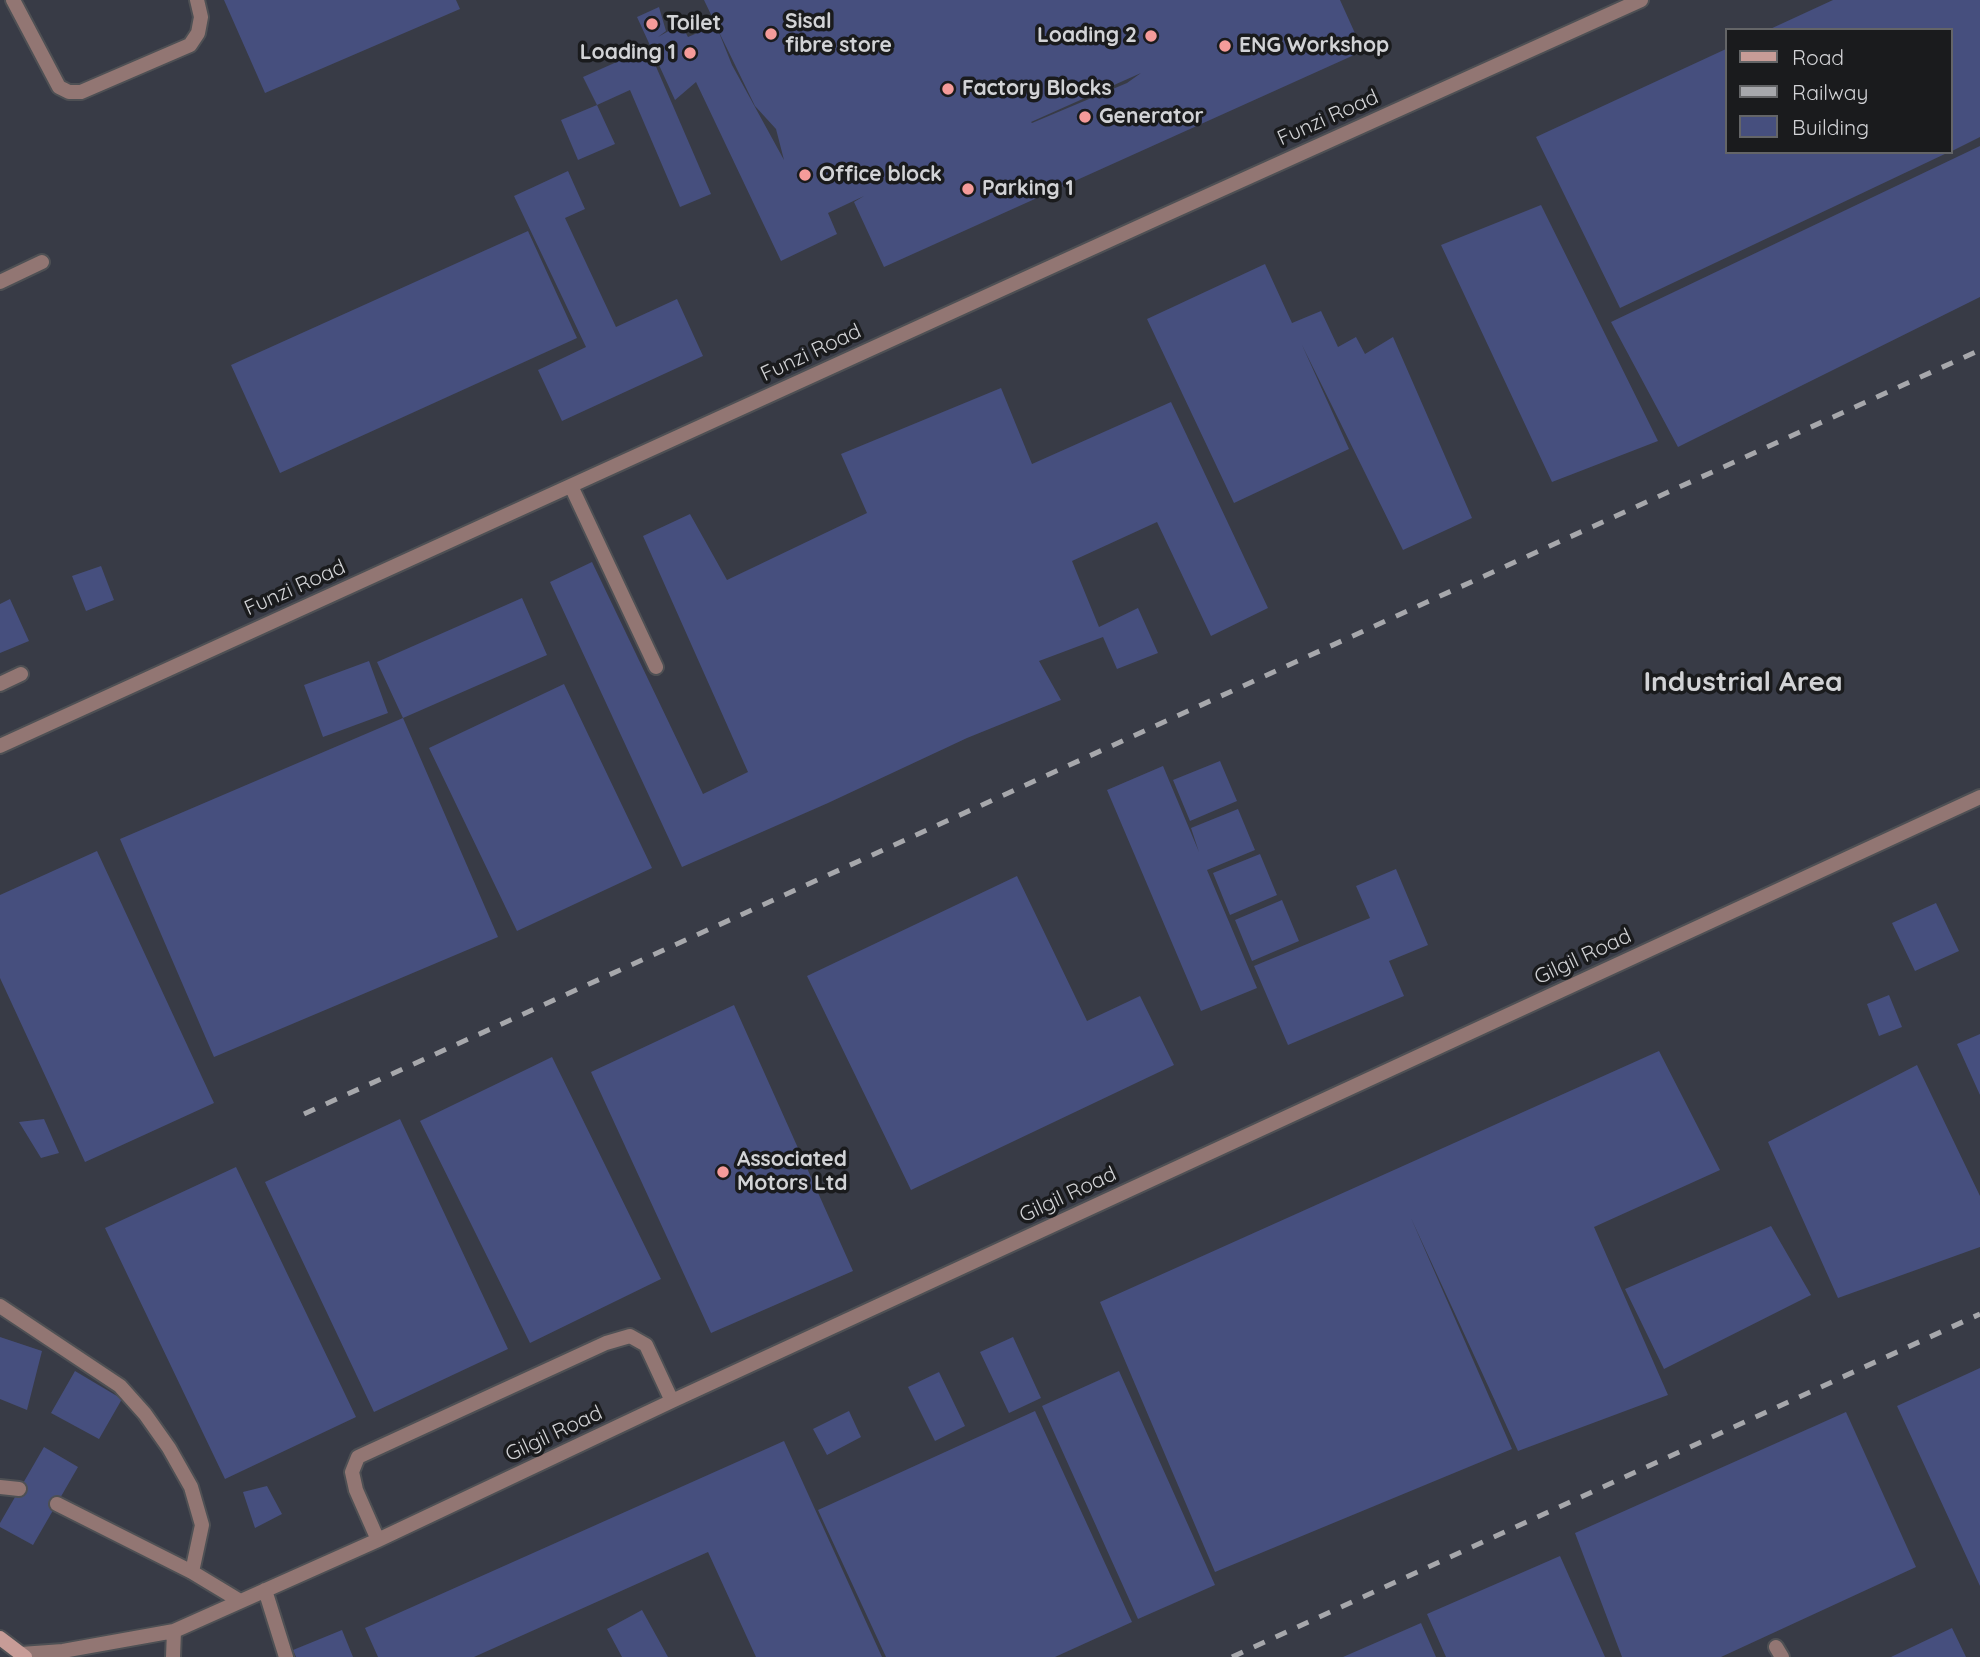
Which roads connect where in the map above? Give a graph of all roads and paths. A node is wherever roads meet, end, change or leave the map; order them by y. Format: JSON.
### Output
{"nodes":[{"id":1,"x":13,"y":0,"type":"edge"},
{"id":2,"x":197,"y":0,"type":"edge"},
{"id":3,"x":1641,"y":0,"type":"edge"},
{"id":4,"x":42,"y":262,"type":"dead end"},
{"id":5,"x":0,"y":282,"type":"edge"},
{"id":6,"x":571,"y":486,"type":"junction"},
{"id":7,"x":656,"y":667,"type":"dead end"},
{"id":8,"x":21,"y":674,"type":"dead end"},
{"id":9,"x":0,"y":684,"type":"edge"},
{"id":10,"x":0,"y":746,"type":"edge"},
{"id":11,"x":1980,"y":797,"type":"edge"},
{"id":12,"x":0,"y":1306,"type":"edge"},
{"id":13,"x":672,"y":1401,"type":"junction"},
{"id":14,"x":0,"y":1487,"type":"edge"},
{"id":15,"x":19,"y":1489,"type":"dead end"},
{"id":16,"x":57,"y":1504,"type":"dead end"},
{"id":17,"x":378,"y":1541,"type":"junction"},
{"id":18,"x":192,"y":1572,"type":"junction"},
{"id":19,"x":265,"y":1590,"type":"junction"},
{"id":20,"x":240,"y":1601,"type":"junction"},
{"id":21,"x":174,"y":1631,"type":"junction"},
{"id":22,"x":0,"y":1638,"type":"edge"},
{"id":23,"x":23,"y":1656,"type":"edge"},
{"id":24,"x":173,"y":1657,"type":"edge"},
{"id":25,"x":286,"y":1657,"type":"edge"}],
"edges":[{"from":1,"to":2,"type":"lane"},
{"from":3,"to":6,"type":"lane","name":"Funzi Road"},
{"from":4,"to":5,"type":"lane"},
{"from":6,"to":7,"type":"lane"},
{"from":6,"to":10,"type":"lane","name":"Funzi Road"},
{"from":8,"to":9,"type":"lane"},
{"from":11,"to":13,"type":"lane","name":"Gilgil Road"},
{"from":12,"to":18,"type":"lane"},
{"from":13,"to":17,"type":"lane","name":"Gilgil Road"},
{"from":13,"to":17,"type":"lane"},
{"from":14,"to":15,"type":"lane"},
{"from":16,"to":18,"type":"lane"},
{"from":17,"to":19,"type":"lane","name":"Gilgil Road"},
{"from":18,"to":20,"type":"lane"},
{"from":19,"to":20,"type":"lane","name":"Gilgil Road"},
{"from":19,"to":25,"type":"lane"},
{"from":20,"to":21,"type":"lane","name":"Gilgil Road"},
{"from":21,"to":23,"type":"lane","name":"Gilgil Road"},
{"from":21,"to":24,"type":"lane"},
{"from":22,"to":23,"type":"main road"}]}
